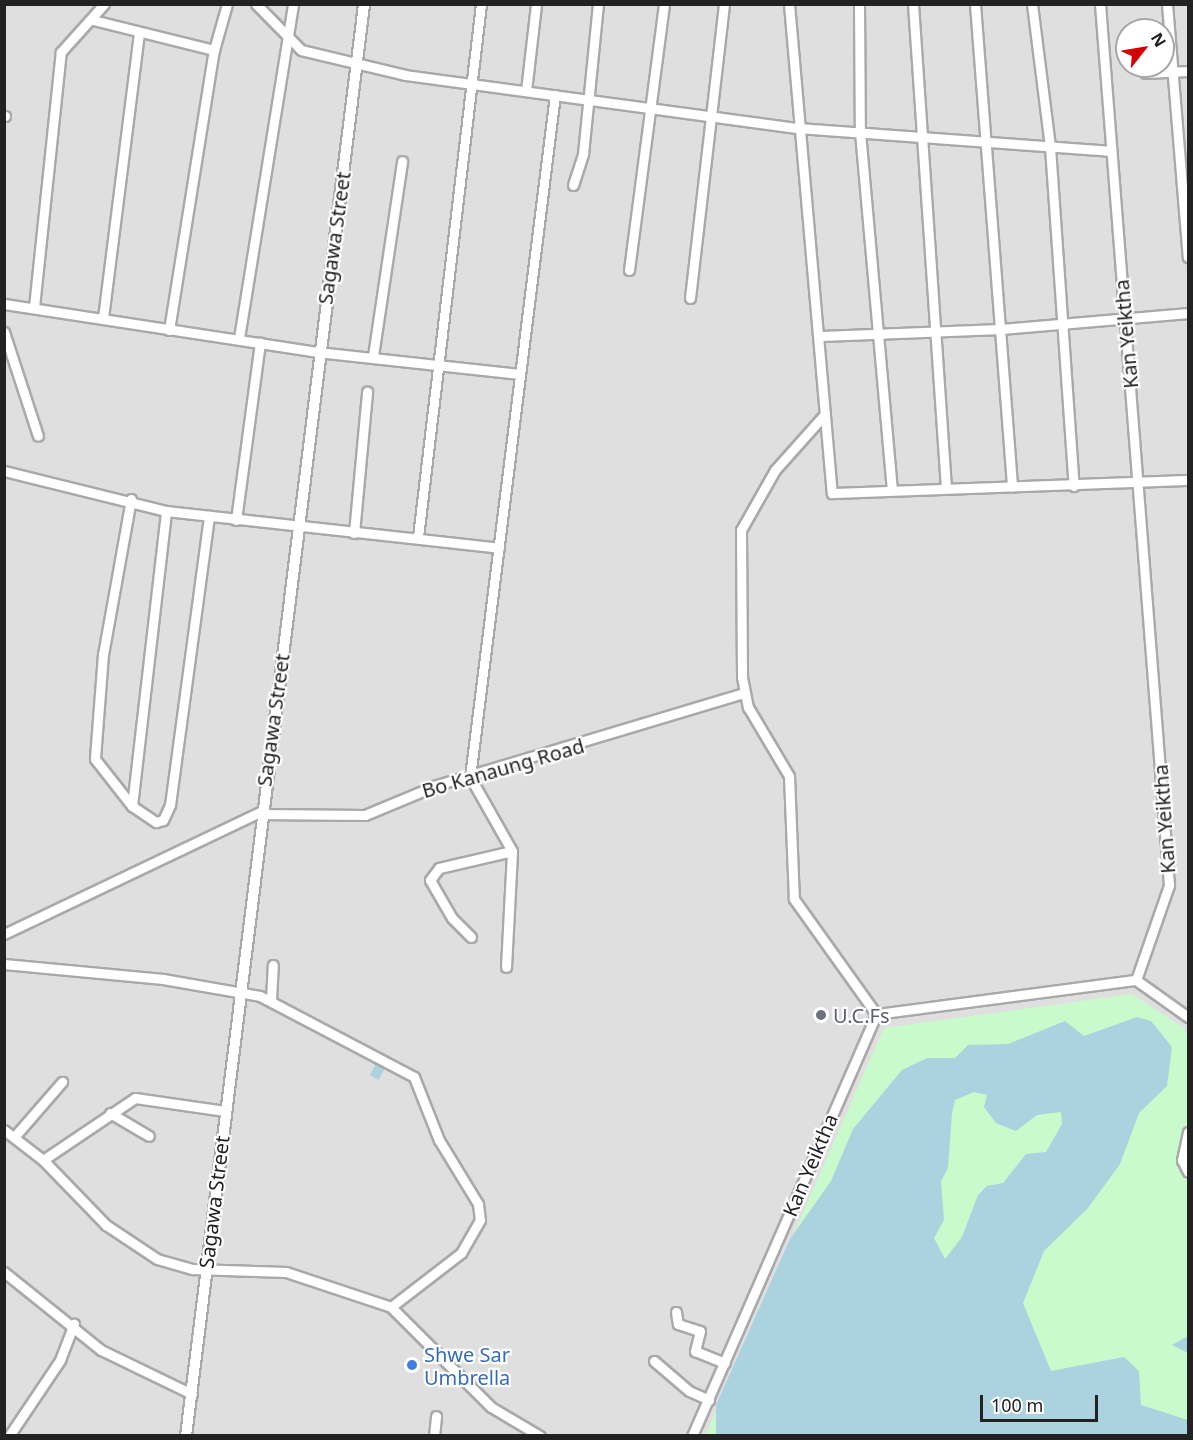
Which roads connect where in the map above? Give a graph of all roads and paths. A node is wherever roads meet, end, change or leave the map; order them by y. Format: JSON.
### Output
{"nodes":[{"id":1,"x":104,"y":4,"type":"edge"},
{"id":2,"x":227,"y":4,"type":"edge"},
{"id":3,"x":256,"y":4,"type":"edge"},
{"id":4,"x":293,"y":4,"type":"edge"},
{"id":5,"x":364,"y":4,"type":"edge"},
{"id":6,"x":481,"y":4,"type":"edge"},
{"id":7,"x":536,"y":4,"type":"edge"},
{"id":8,"x":598,"y":4,"type":"edge"},
{"id":9,"x":664,"y":4,"type":"edge"},
{"id":10,"x":724,"y":4,"type":"edge"},
{"id":11,"x":789,"y":4,"type":"edge"},
{"id":12,"x":859,"y":4,"type":"edge"},
{"id":13,"x":913,"y":4,"type":"edge"},
{"id":14,"x":975,"y":4,"type":"edge"},
{"id":15,"x":1032,"y":4,"type":"edge"},
{"id":16,"x":1100,"y":4,"type":"edge"},
{"id":17,"x":93,"y":20,"type":"junction"},
{"id":18,"x":139,"y":34,"type":"junction"},
{"id":19,"x":288,"y":38,"type":"junction"},
{"id":20,"x":214,"y":50,"type":"junction"},
{"id":21,"x":358,"y":62,"type":"junction"},
{"id":22,"x":1173,"y":78,"type":"edge"},
{"id":23,"x":472,"y":86,"type":"junction"},
{"id":24,"x":526,"y":92,"type":"junction"},
{"id":25,"x":555,"y":95,"type":"junction"},
{"id":26,"x":588,"y":99,"type":"junction"},
{"id":27,"x":653,"y":108,"type":"junction"},
{"id":28,"x":713,"y":116,"type":"junction"},
{"id":29,"x":799,"y":128,"type":"junction"},
{"id":30,"x":860,"y":132,"type":"junction"},
{"id":31,"x":923,"y":137,"type":"junction"},
{"id":32,"x":984,"y":142,"type":"junction"},
{"id":33,"x":1050,"y":147,"type":"junction"},
{"id":34,"x":1111,"y":151,"type":"junction"},
{"id":35,"x":402,"y":161,"type":"dead end"},
{"id":36,"x":573,"y":185,"type":"dead end"},
{"id":37,"x":1186,"y":192,"type":"edge"},
{"id":38,"x":1188,"y":257,"type":"edge"},
{"id":39,"x":629,"y":270,"type":"dead end"},
{"id":40,"x":690,"y":298,"type":"dead end"},
{"id":41,"x":4,"y":303,"type":"edge"},
{"id":42,"x":34,"y":307,"type":"junction"},
{"id":43,"x":1188,"y":313,"type":"edge"},
{"id":44,"x":103,"y":318,"type":"junction"},
{"id":45,"x":1125,"y":320,"type":"junction"},
{"id":46,"x":1062,"y":325,"type":"junction"},
{"id":47,"x":1000,"y":329,"type":"junction"},
{"id":48,"x":169,"y":330,"type":"junction"},
{"id":49,"x":4,"y":333,"type":"edge"},
{"id":50,"x":879,"y":333,"type":"junction"},
{"id":51,"x":936,"y":334,"type":"junction"},
{"id":52,"x":821,"y":336,"type":"junction"},
{"id":53,"x":239,"y":338,"type":"junction"},
{"id":54,"x":260,"y":343,"type":"junction"},
{"id":55,"x":317,"y":352,"type":"junction"},
{"id":56,"x":373,"y":356,"type":"junction"},
{"id":57,"x":441,"y":366,"type":"junction"},
{"id":58,"x":520,"y":374,"type":"junction"},
{"id":59,"x":367,"y":392,"type":"dead end"},
{"id":60,"x":825,"y":414,"type":"junction"},
{"id":61,"x":38,"y":436,"type":"dead end"},
{"id":62,"x":4,"y":471,"type":"edge"},
{"id":63,"x":1188,"y":480,"type":"edge"},
{"id":64,"x":1139,"y":484,"type":"junction"},
{"id":65,"x":1074,"y":486,"type":"junction"},
{"id":66,"x":946,"y":487,"type":"junction"},
{"id":67,"x":1012,"y":487,"type":"junction"},
{"id":68,"x":892,"y":490,"type":"junction"},
{"id":69,"x":131,"y":499,"type":"junction"},
{"id":70,"x":166,"y":511,"type":"junction"},
{"id":71,"x":209,"y":516,"type":"junction"},
{"id":72,"x":236,"y":520,"type":"junction"},
{"id":73,"x":298,"y":527,"type":"junction"},
{"id":74,"x":354,"y":533,"type":"junction"},
{"id":75,"x":418,"y":537,"type":"junction"},
{"id":76,"x":499,"y":549,"type":"junction"},
{"id":77,"x":744,"y":693,"type":"junction"},
{"id":78,"x":470,"y":777,"type":"junction"},
{"id":79,"x":132,"y":806,"type":"junction"},
{"id":80,"x":259,"y":813,"type":"junction"},
{"id":81,"x":512,"y":850,"type":"junction"},
{"id":82,"x":4,"y":934,"type":"edge"},
{"id":83,"x":471,"y":937,"type":"dead end"},
{"id":84,"x":4,"y":964,"type":"edge"},
{"id":85,"x":273,"y":965,"type":"dead end"},
{"id":86,"x":506,"y":967,"type":"dead end"},
{"id":87,"x":1136,"y":980,"type":"junction"},
{"id":88,"x":239,"y":991,"type":"junction"},
{"id":89,"x":271,"y":1000,"type":"junction"},
{"id":90,"x":876,"y":1014,"type":"junction"},
{"id":91,"x":1188,"y":1017,"type":"edge"},
{"id":92,"x":62,"y":1082,"type":"dead end"},
{"id":93,"x":225,"y":1111,"type":"junction"},
{"id":94,"x":110,"y":1113,"type":"junction"},
{"id":95,"x":4,"y":1130,"type":"edge"},
{"id":96,"x":1188,"y":1132,"type":"edge"},
{"id":97,"x":15,"y":1136,"type":"junction"},
{"id":98,"x":149,"y":1136,"type":"dead end"},
{"id":99,"x":43,"y":1160,"type":"junction"},
{"id":100,"x":1188,"y":1172,"type":"edge"},
{"id":101,"x":205,"y":1270,"type":"junction"},
{"id":102,"x":4,"y":1272,"type":"edge"},
{"id":103,"x":391,"y":1308,"type":"junction"},
{"id":104,"x":676,"y":1312,"type":"dead end"},
{"id":105,"x":678,"y":1323,"type":"junction"},
{"id":106,"x":74,"y":1324,"type":"junction"},
{"id":107,"x":668,"y":1330,"type":"dead end"},
{"id":108,"x":654,"y":1361,"type":"dead end"},
{"id":109,"x":724,"y":1363,"type":"junction"},
{"id":110,"x":192,"y":1394,"type":"junction"},
{"id":111,"x":709,"y":1400,"type":"junction"},
{"id":112,"x":436,"y":1416,"type":"dead end"},
{"id":113,"x":9,"y":1436,"type":"edge"},
{"id":114,"x":186,"y":1436,"type":"edge"},
{"id":115,"x":434,"y":1436,"type":"edge"},
{"id":116,"x":540,"y":1436,"type":"edge"},
{"id":117,"x":692,"y":1436,"type":"edge"}],
"edges":[{"from":1,"to":17,"type":"street"},
{"from":2,"to":20,"type":"street"},
{"from":3,"to":19,"type":"street"},
{"from":4,"to":19,"type":"street"},
{"from":5,"to":21,"type":"street","name":"Sagawa Street"},
{"from":6,"to":23,"type":"street"},
{"from":7,"to":24,"type":"street"},
{"from":8,"to":26,"type":"street"},
{"from":9,"to":27,"type":"street"},
{"from":10,"to":28,"type":"street"},
{"from":11,"to":29,"type":"street"},
{"from":12,"to":30,"type":"street"},
{"from":13,"to":31,"type":"street"},
{"from":14,"to":32,"type":"street"},
{"from":15,"to":33,"type":"street"},
{"from":16,"to":34,"type":"street","name":"Kan Yeiktha"},
{"from":17,"to":18,"type":"street"},
{"from":17,"to":42,"type":"street"},
{"from":18,"to":20,"type":"street"},
{"from":18,"to":44,"type":"street"},
{"from":19,"to":21,"type":"street"},
{"from":19,"to":53,"type":"street"},
{"from":20,"to":48,"type":"street"},
{"from":21,"to":23,"type":"street"},
{"from":21,"to":55,"type":"street","name":"Sagawa Street"},
{"from":22,"to":37,"type":"street"},
{"from":23,"to":24,"type":"street"},
{"from":23,"to":57,"type":"street"},
{"from":24,"to":25,"type":"street"},
{"from":25,"to":26,"type":"street"},
{"from":25,"to":58,"type":"street"},
{"from":26,"to":27,"type":"street"},
{"from":26,"to":36,"type":"street"},
{"from":27,"to":28,"type":"street"},
{"from":27,"to":39,"type":"street"},
{"from":28,"to":29,"type":"street"},
{"from":28,"to":40,"type":"street"},
{"from":29,"to":30,"type":"street"},
{"from":29,"to":52,"type":"street"},
{"from":30,"to":31,"type":"street"},
{"from":30,"to":50,"type":"street"},
{"from":31,"to":32,"type":"street"},
{"from":31,"to":51,"type":"street"},
{"from":32,"to":33,"type":"street"},
{"from":32,"to":47,"type":"street"},
{"from":33,"to":34,"type":"street"},
{"from":33,"to":46,"type":"street"},
{"from":34,"to":45,"type":"street","name":"Kan Yeiktha"},
{"from":35,"to":56,"type":"street"},
{"from":37,"to":38,"type":"street"},
{"from":41,"to":42,"type":"street"},
{"from":42,"to":44,"type":"street"},
{"from":43,"to":45,"type":"street"},
{"from":44,"to":48,"type":"street"},
{"from":45,"to":46,"type":"street"},
{"from":45,"to":64,"type":"street","name":"Kan Yeiktha"},
{"from":46,"to":47,"type":"street"},
{"from":46,"to":65,"type":"street"},
{"from":47,"to":51,"type":"street"},
{"from":47,"to":67,"type":"street"},
{"from":48,"to":53,"type":"street"},
{"from":49,"to":61,"type":"street"},
{"from":50,"to":51,"type":"street"},
{"from":50,"to":52,"type":"street"},
{"from":50,"to":68,"type":"street"},
{"from":51,"to":66,"type":"street"},
{"from":52,"to":60,"type":"street"},
{"from":53,"to":54,"type":"street"},
{"from":54,"to":55,"type":"street"},
{"from":54,"to":72,"type":"street"},
{"from":55,"to":56,"type":"street"},
{"from":55,"to":73,"type":"street","name":"Sagawa Street"},
{"from":56,"to":57,"type":"street"},
{"from":57,"to":58,"type":"street"},
{"from":57,"to":75,"type":"street"},
{"from":58,"to":76,"type":"street"},
{"from":59,"to":74,"type":"street"},
{"from":60,"to":68,"type":"street"},
{"from":60,"to":77,"type":"street"},
{"from":62,"to":69,"type":"street"},
{"from":63,"to":64,"type":"street"},
{"from":64,"to":65,"type":"street"},
{"from":64,"to":87,"type":"street","name":"Kan Yeiktha"},
{"from":65,"to":67,"type":"street"},
{"from":66,"to":67,"type":"street"},
{"from":66,"to":68,"type":"street"},
{"from":69,"to":70,"type":"street"},
{"from":69,"to":79,"type":"street"},
{"from":70,"to":71,"type":"street"},
{"from":70,"to":79,"type":"street"},
{"from":71,"to":72,"type":"street"},
{"from":71,"to":79,"type":"street"},
{"from":72,"to":73,"type":"street"},
{"from":73,"to":74,"type":"street"},
{"from":73,"to":80,"type":"street","name":"Sagawa Street"},
{"from":74,"to":75,"type":"street"},
{"from":75,"to":76,"type":"street"},
{"from":76,"to":78,"type":"street"},
{"from":77,"to":78,"type":"street","name":"Bo Kanaung Road"},
{"from":77,"to":90,"type":"street"},
{"from":78,"to":80,"type":"street","name":"Bo Kanaung Road"},
{"from":78,"to":81,"type":"street"},
{"from":80,"to":82,"type":"street","name":"Bo Kanaung Road"},
{"from":80,"to":88,"type":"street","name":"Sagawa Street"},
{"from":81,"to":83,"type":"street"},
{"from":81,"to":86,"type":"street"},
{"from":84,"to":88,"type":"street"},
{"from":85,"to":89,"type":"street"},
{"from":87,"to":90,"type":"street"},
{"from":87,"to":91,"type":"street"},
{"from":88,"to":89,"type":"street"},
{"from":88,"to":93,"type":"street","name":"Sagawa Street"},
{"from":89,"to":103,"type":"street"},
{"from":90,"to":109,"type":"street","name":"Kan Yeiktha"},
{"from":92,"to":97,"type":"street"},
{"from":93,"to":94,"type":"street"},
{"from":93,"to":101,"type":"street","name":"Sagawa Street"},
{"from":94,"to":98,"type":"street"},
{"from":94,"to":99,"type":"street"},
{"from":95,"to":97,"type":"street"},
{"from":96,"to":100,"type":"street"},
{"from":97,"to":99,"type":"street"},
{"from":99,"to":101,"type":"street"},
{"from":101,"to":103,"type":"street"},
{"from":101,"to":110,"type":"street","name":"Sagawa Street"},
{"from":102,"to":106,"type":"street"},
{"from":103,"to":116,"type":"street"},
{"from":104,"to":105,"type":"street"},
{"from":105,"to":107,"type":"street"},
{"from":105,"to":109,"type":"street"},
{"from":106,"to":110,"type":"street"},
{"from":106,"to":113,"type":"street"},
{"from":108,"to":111,"type":"street"},
{"from":109,"to":111,"type":"street","name":"Kan Yeiktha"},
{"from":110,"to":114,"type":"street","name":"Sagawa Street"},
{"from":111,"to":117,"type":"street","name":"Kan Yeiktha"},
{"from":112,"to":115,"type":"street"}]}
